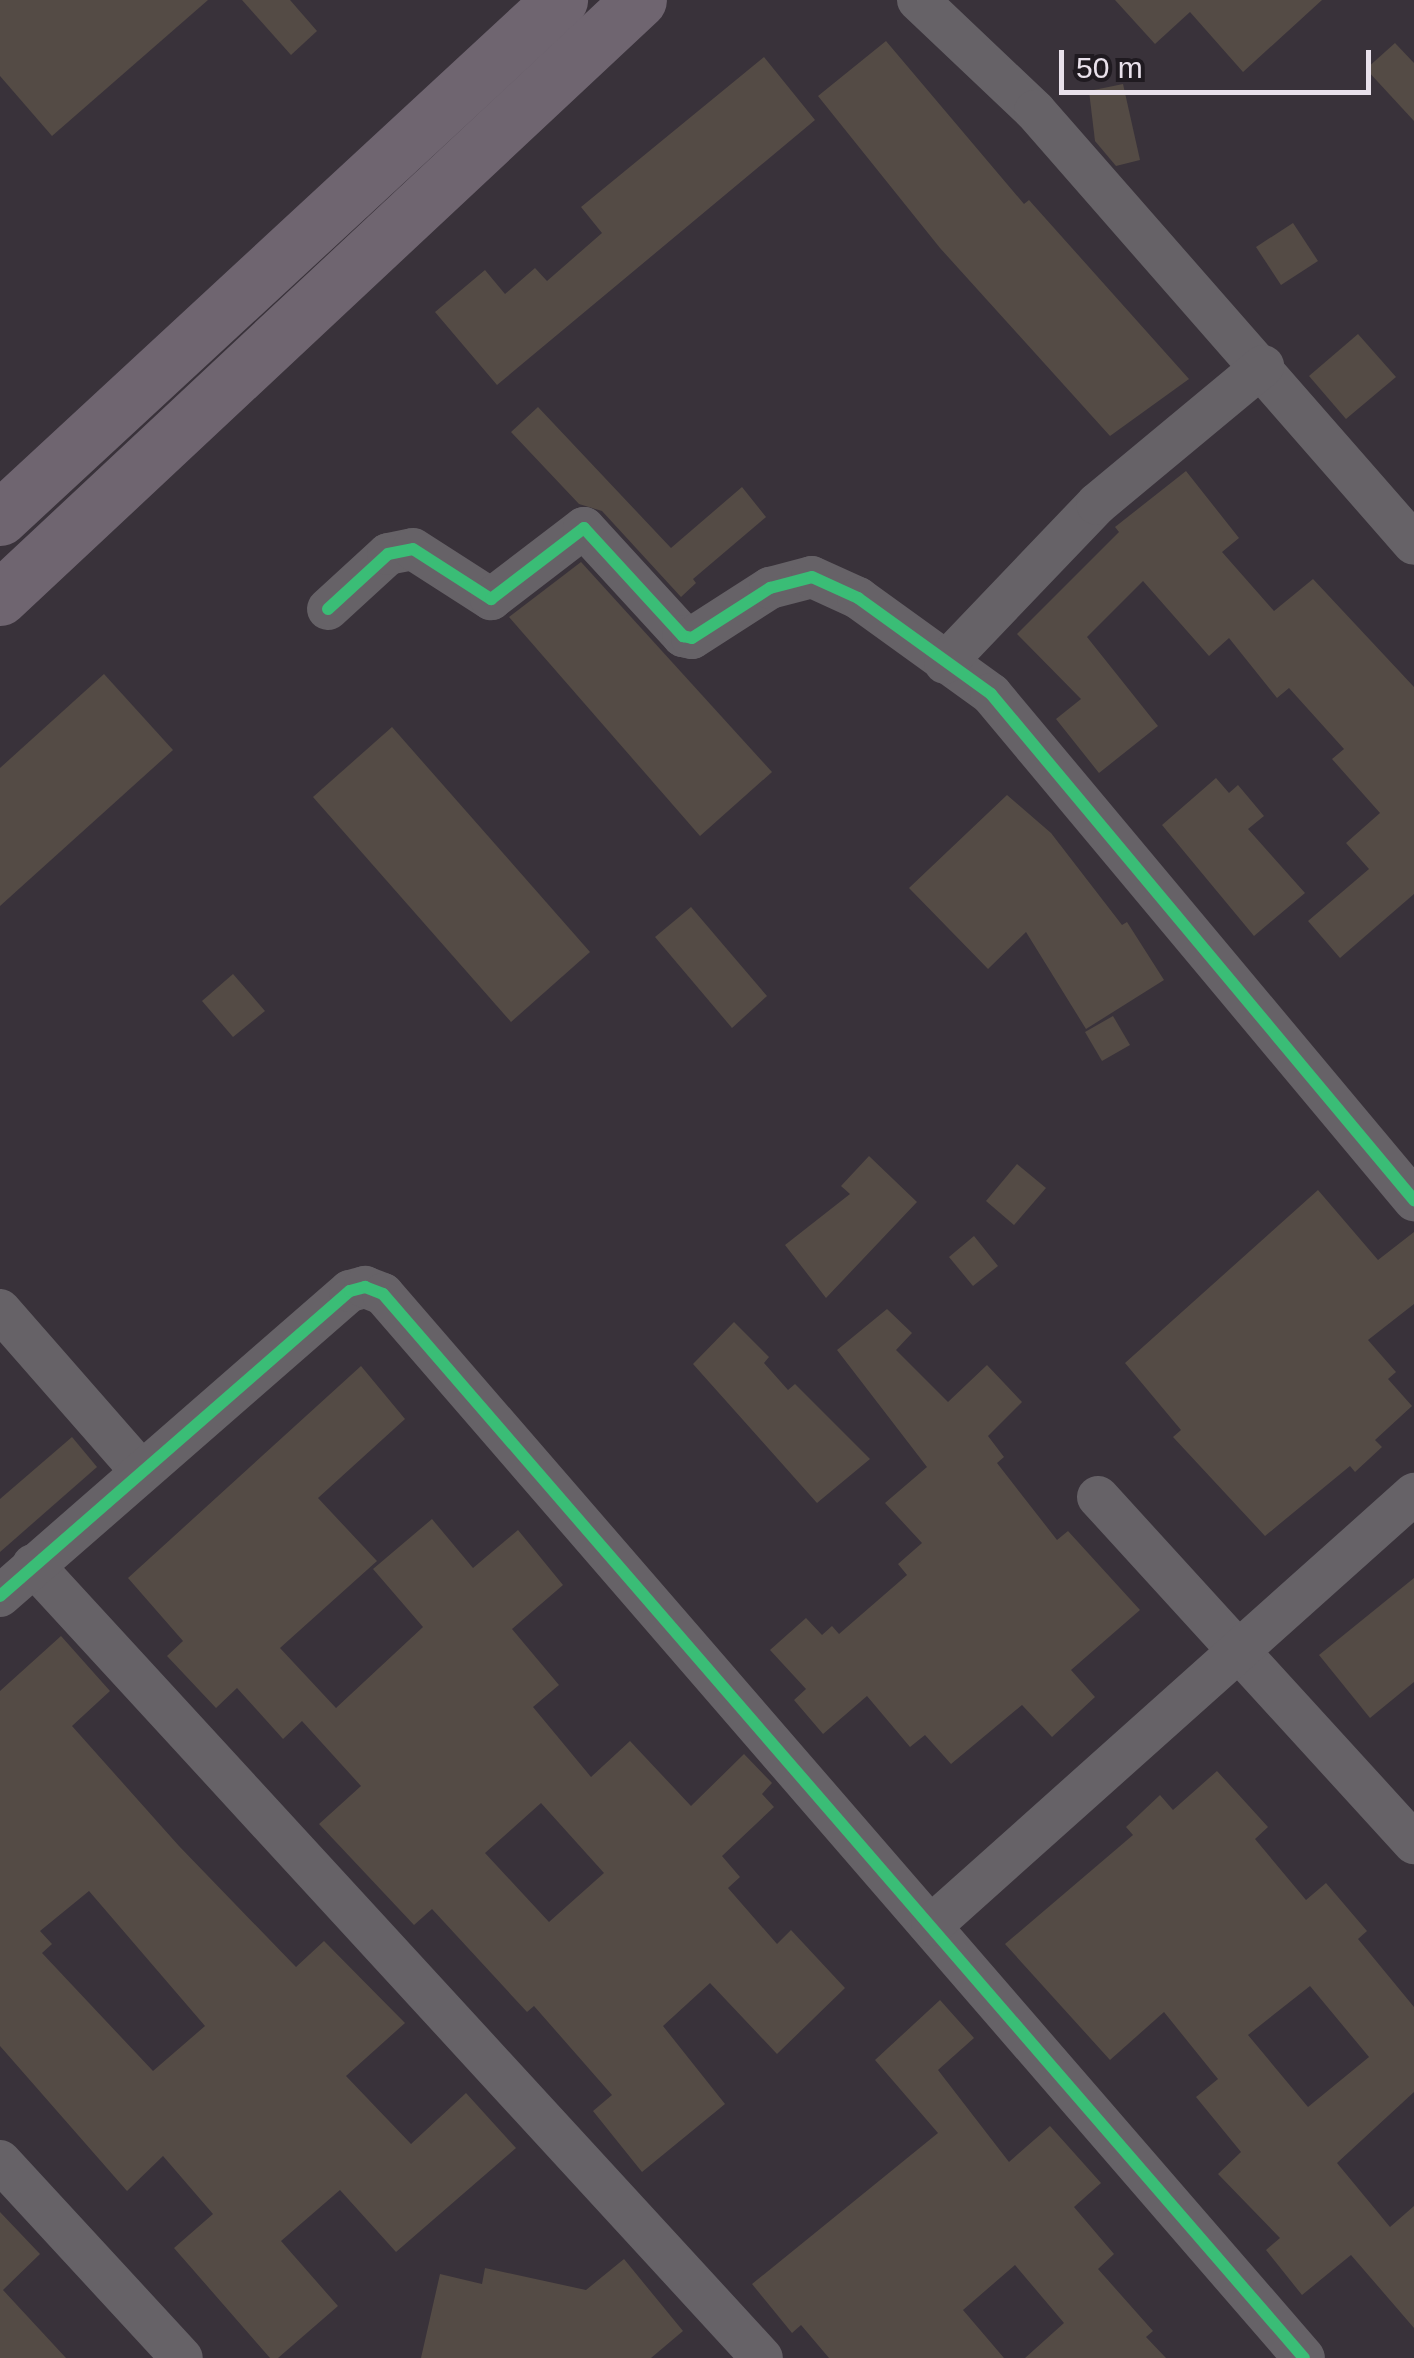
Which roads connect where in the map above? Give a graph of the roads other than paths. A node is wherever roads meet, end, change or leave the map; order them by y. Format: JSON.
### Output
{"nodes":[{"id":1,"x":560,"y":0,"type":"edge"},
{"id":2,"x":638,"y":0,"type":"edge"},
{"id":3,"x":918,"y":0,"type":"edge"},
{"id":4,"x":1263,"y":366,"type":"junction"},
{"id":5,"x":0,"y":518,"type":"edge"},
{"id":6,"x":1414,"y":544,"type":"edge"},
{"id":7,"x":0,"y":598,"type":"edge"},
{"id":8,"x":328,"y":609,"type":"dead end"},
{"id":9,"x":944,"y":663,"type":"junction"},
{"id":10,"x":1414,"y":1200,"type":"edge"},
{"id":11,"x":0,"y":1310,"type":"edge"},
{"id":12,"x":140,"y":1470,"type":"junction"},
{"id":13,"x":1414,"y":1494,"type":"edge"},
{"id":14,"x":1098,"y":1497,"type":"dead end"},
{"id":15,"x":34,"y":1565,"type":"junction"},
{"id":16,"x":0,"y":1596,"type":"edge"},
{"id":17,"x":1237,"y":1652,"type":"junction"},
{"id":18,"x":1414,"y":1842,"type":"edge"},
{"id":19,"x":932,"y":1925,"type":"junction"},
{"id":20,"x":0,"y":2161,"type":"edge"},
{"id":21,"x":182,"y":2358,"type":"edge"},
{"id":22,"x":762,"y":2358,"type":"edge"},
{"id":23,"x":1304,"y":2358,"type":"edge"}],
"edges":[{"from":1,"to":5,"type":"main road"},
{"from":2,"to":7,"type":"main road"},
{"from":3,"to":4,"type":"street"},
{"from":4,"to":6,"type":"street"},
{"from":4,"to":9,"type":"street"},
{"from":8,"to":9,"type":"street"},
{"from":9,"to":10,"type":"street"},
{"from":11,"to":12,"type":"street"},
{"from":12,"to":15,"type":"street"},
{"from":12,"to":19,"type":"street"},
{"from":13,"to":17,"type":"street"},
{"from":14,"to":17,"type":"street"},
{"from":15,"to":16,"type":"street"},
{"from":15,"to":22,"type":"street"},
{"from":17,"to":18,"type":"street"},
{"from":17,"to":19,"type":"street"},
{"from":19,"to":23,"type":"street"},
{"from":20,"to":21,"type":"street"}]}
